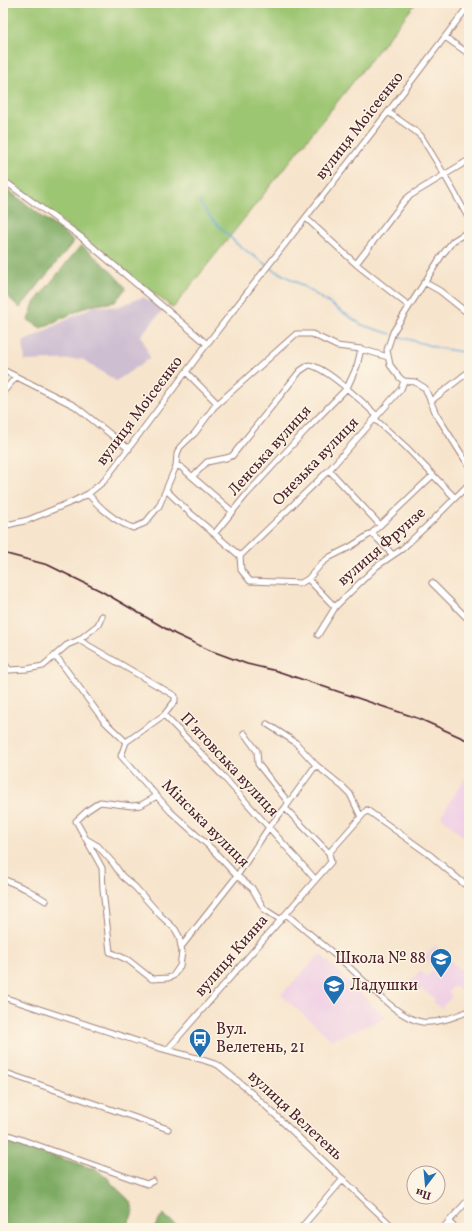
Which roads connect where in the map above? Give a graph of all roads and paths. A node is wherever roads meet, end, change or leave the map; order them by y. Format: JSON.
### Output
{"nodes":[{"id":1,"x":469,"y":5,"type":"edge"},
{"id":2,"x":445,"y":37,"type":"junction"},
{"id":3,"x":469,"y":54,"type":"edge"},
{"id":4,"x":388,"y":112,"type":"junction"},
{"id":5,"x":469,"y":160,"type":"edge"},
{"id":6,"x":444,"y":174,"type":"junction"},
{"id":7,"x":3,"y":180,"type":"edge"},
{"id":8,"x":306,"y":218,"type":"junction"},
{"id":9,"x":469,"y":219,"type":"edge"},
{"id":10,"x":469,"y":231,"type":"edge"},
{"id":11,"x":356,"y":264,"type":"junction"},
{"id":12,"x":424,"y":282,"type":"junction"},
{"id":13,"x":409,"y":306,"type":"junction"},
{"id":14,"x":465,"y":311,"type":"dead end"},
{"id":15,"x":207,"y":344,"type":"junction"},
{"id":16,"x":361,"y":349,"type":"junction"},
{"id":17,"x":388,"y":357,"type":"junction"},
{"id":18,"x":3,"y":370,"type":"edge"},
{"id":19,"x":186,"y":372,"type":"junction"},
{"id":20,"x":467,"y":373,"type":"dead end"},
{"id":21,"x":16,"y":377,"type":"junction"},
{"id":22,"x":404,"y":380,"type":"junction"},
{"id":23,"x":347,"y":388,"type":"junction"},
{"id":24,"x":3,"y":392,"type":"edge"},
{"id":25,"x":431,"y":400,"type":"junction"},
{"id":26,"x":217,"y":404,"type":"junction"},
{"id":27,"x":376,"y":418,"type":"junction"},
{"id":28,"x":129,"y":449,"type":"junction"},
{"id":29,"x":176,"y":466,"type":"junction"},
{"id":30,"x":469,"y":466,"type":"edge"},
{"id":31,"x":329,"y":470,"type":"junction"},
{"id":32,"x":433,"y":475,"type":"junction"},
{"id":33,"x":193,"y":476,"type":"junction"},
{"id":34,"x":469,"y":484,"type":"edge"},
{"id":35,"x":166,"y":490,"type":"junction"},
{"id":36,"x":88,"y":494,"type":"junction"},
{"id":37,"x":455,"y":498,"type":"junction"},
{"id":38,"x":232,"y":512,"type":"junction"},
{"id":39,"x":380,"y":525,"type":"junction"},
{"id":40,"x":3,"y":526,"type":"edge"},
{"id":41,"x":372,"y":533,"type":"junction"},
{"id":42,"x":215,"y":534,"type":"junction"},
{"id":43,"x":393,"y":555,"type":"junction"},
{"id":44,"x":240,"y":556,"type":"junction"},
{"id":45,"x":308,"y":579,"type":"junction"},
{"id":46,"x":432,"y":583,"type":"dead end"},
{"id":47,"x":335,"y":607,"type":"junction"},
{"id":48,"x":102,"y":616,"type":"dead end"},
{"id":49,"x":469,"y":620,"type":"edge"},
{"id":50,"x":318,"y":635,"type":"dead end"},
{"id":51,"x":79,"y":640,"type":"junction"},
{"id":52,"x":54,"y":657,"type":"junction"},
{"id":53,"x":3,"y":661,"type":"edge"},
{"id":54,"x":164,"y":715,"type":"junction"},
{"id":55,"x":267,"y":724,"type":"dead end"},
{"id":56,"x":244,"y":733,"type":"dead end"},
{"id":57,"x":126,"y":742,"type":"junction"},
{"id":58,"x":316,"y":764,"type":"junction"},
{"id":59,"x":156,"y":796,"type":"junction"},
{"id":60,"x":288,"y":802,"type":"junction"},
{"id":61,"x":285,"y":808,"type":"junction"},
{"id":62,"x":361,"y":817,"type":"junction"},
{"id":63,"x":269,"y":827,"type":"junction"},
{"id":64,"x":86,"y":839,"type":"junction"},
{"id":65,"x":329,"y":853,"type":"junction"},
{"id":66,"x":237,"y":876,"type":"junction"},
{"id":67,"x":3,"y":879,"type":"edge"},
{"id":68,"x":315,"y":879,"type":"junction"},
{"id":69,"x":469,"y":888,"type":"edge"},
{"id":70,"x":46,"y":901,"type":"dead end"},
{"id":71,"x":286,"y":914,"type":"junction"},
{"id":72,"x":281,"y":920,"type":"junction"},
{"id":73,"x":181,"y":947,"type":"junction"},
{"id":74,"x":3,"y":997,"type":"edge"},
{"id":75,"x":469,"y":1011,"type":"edge"},
{"id":76,"x":167,"y":1050,"type":"junction"},
{"id":77,"x":3,"y":1072,"type":"edge"},
{"id":78,"x":168,"y":1129,"type":"dead end"},
{"id":79,"x":3,"y":1133,"type":"edge"},
{"id":80,"x":343,"y":1179,"type":"junction"},
{"id":81,"x":154,"y":1181,"type":"dead end"},
{"id":82,"x":469,"y":1200,"type":"edge"},
{"id":83,"x":448,"y":1222,"type":"junction"},
{"id":84,"x":301,"y":1228,"type":"edge"},
{"id":85,"x":394,"y":1228,"type":"edge"},
{"id":86,"x":443,"y":1228,"type":"edge"},
{"id":87,"x":456,"y":1228,"type":"edge"}],
"edges":[{"from":1,"to":2,"type":"street","name":"вулиця Моісеєнко"},
{"from":2,"to":3,"type":"street"},
{"from":2,"to":4,"type":"street","name":"вулиця Моісеєнко"},
{"from":4,"to":6,"type":"street"},
{"from":4,"to":8,"type":"street","name":"вулиця Моісеєнко"},
{"from":5,"to":6,"type":"street"},
{"from":6,"to":9,"type":"street"},
{"from":6,"to":11,"type":"street"},
{"from":7,"to":15,"type":"street"},
{"from":8,"to":11,"type":"street"},
{"from":8,"to":15,"type":"street","name":"вулиця Моісеєнко"},
{"from":10,"to":12,"type":"street"},
{"from":11,"to":13,"type":"street"},
{"from":12,"to":13,"type":"street"},
{"from":12,"to":14,"type":"street"},
{"from":13,"to":17,"type":"street"},
{"from":15,"to":19,"type":"street","name":"вулиця Моісеєнко"},
{"from":16,"to":17,"type":"street"},
{"from":16,"to":23,"type":"street","name":"Ленська вулиця"},
{"from":16,"to":26,"type":"street"},
{"from":17,"to":22,"type":"street"},
{"from":18,"to":21,"type":"street"},
{"from":19,"to":26,"type":"street"},
{"from":19,"to":28,"type":"street","name":"вулиця Моісеєнко"},
{"from":20,"to":25,"type":"street"},
{"from":21,"to":24,"type":"street"},
{"from":21,"to":28,"type":"street"},
{"from":22,"to":25,"type":"street"},
{"from":22,"to":27,"type":"street","name":"Онезька вулиця"},
{"from":23,"to":27,"type":"street"},
{"from":23,"to":33,"type":"street"},
{"from":23,"to":38,"type":"street","name":"Ленська вулиця"},
{"from":25,"to":30,"type":"street"},
{"from":26,"to":29,"type":"street"},
{"from":27,"to":31,"type":"street","name":"Онезька вулиця"},
{"from":27,"to":32,"type":"street"},
{"from":28,"to":36,"type":"street","name":"вулиця Моісеєнко"},
{"from":29,"to":33,"type":"street"},
{"from":29,"to":35,"type":"street"},
{"from":31,"to":39,"type":"street"},
{"from":31,"to":44,"type":"street","name":"Онезька вулиця"},
{"from":32,"to":37,"type":"street"},
{"from":32,"to":39,"type":"street"},
{"from":33,"to":38,"type":"street"},
{"from":34,"to":37,"type":"street","name":"вулиця Фрунзе"},
{"from":35,"to":36,"type":"street"},
{"from":35,"to":42,"type":"street"},
{"from":36,"to":40,"type":"street","name":"вулиця Моісеєнко"},
{"from":37,"to":43,"type":"street","name":"вулиця Фрунзе"},
{"from":38,"to":42,"type":"street","name":"Ленська вулиця"},
{"from":39,"to":41,"type":"street"},
{"from":41,"to":43,"type":"street"},
{"from":41,"to":45,"type":"street"},
{"from":42,"to":44,"type":"street"},
{"from":43,"to":47,"type":"street","name":"вулиця Фрунзе"},
{"from":44,"to":45,"type":"street"},
{"from":45,"to":47,"type":"street"},
{"from":46,"to":49,"type":"street"},
{"from":47,"to":50,"type":"street","name":"вулиця Фрунзе"},
{"from":48,"to":51,"type":"street"},
{"from":51,"to":52,"type":"street"},
{"from":51,"to":54,"type":"street","name":"П’ятовська вулиця"},
{"from":52,"to":53,"type":"street"},
{"from":52,"to":57,"type":"street"},
{"from":54,"to":57,"type":"street"},
{"from":54,"to":63,"type":"street","name":"П’ятовська вулиця"},
{"from":55,"to":58,"type":"street"},
{"from":56,"to":60,"type":"street"},
{"from":57,"to":59,"type":"street","name":"Мінська вулиця"},
{"from":58,"to":60,"type":"street"},
{"from":58,"to":62,"type":"street"},
{"from":59,"to":64,"type":"street"},
{"from":59,"to":66,"type":"street","name":"Мінська вулиця"},
{"from":60,"to":61,"type":"street"},
{"from":61,"to":63,"type":"street"},
{"from":61,"to":65,"type":"street"},
{"from":62,"to":65,"type":"street"},
{"from":62,"to":69,"type":"street"},
{"from":63,"to":66,"type":"street"},
{"from":63,"to":68,"type":"street","name":"П’ятовська вулиця"},
{"from":64,"to":73,"type":"street"},
{"from":64,"to":73,"type":"street"},
{"from":65,"to":68,"type":"street","name":"вулиця Кияна"},
{"from":66,"to":72,"type":"street","name":"Мінська вулиця"},
{"from":66,"to":73,"type":"street"},
{"from":67,"to":70,"type":"street"},
{"from":68,"to":71,"type":"street","name":"вулиця Кияна"},
{"from":71,"to":72,"type":"street","name":"вулиця Кияна"},
{"from":71,"to":75,"type":"street"},
{"from":72,"to":76,"type":"street","name":"вулиця Кияна"},
{"from":74,"to":76,"type":"street","name":"вулиця Велетень"},
{"from":76,"to":80,"type":"street","name":"вулиця Велетень"},
{"from":77,"to":78,"type":"street"},
{"from":79,"to":81,"type":"street"},
{"from":80,"to":84,"type":"street"},
{"from":80,"to":85,"type":"street","name":"вулиця Велетень"},
{"from":82,"to":83,"type":"street"},
{"from":83,"to":86,"type":"street"},
{"from":83,"to":87,"type":"street"}]}
